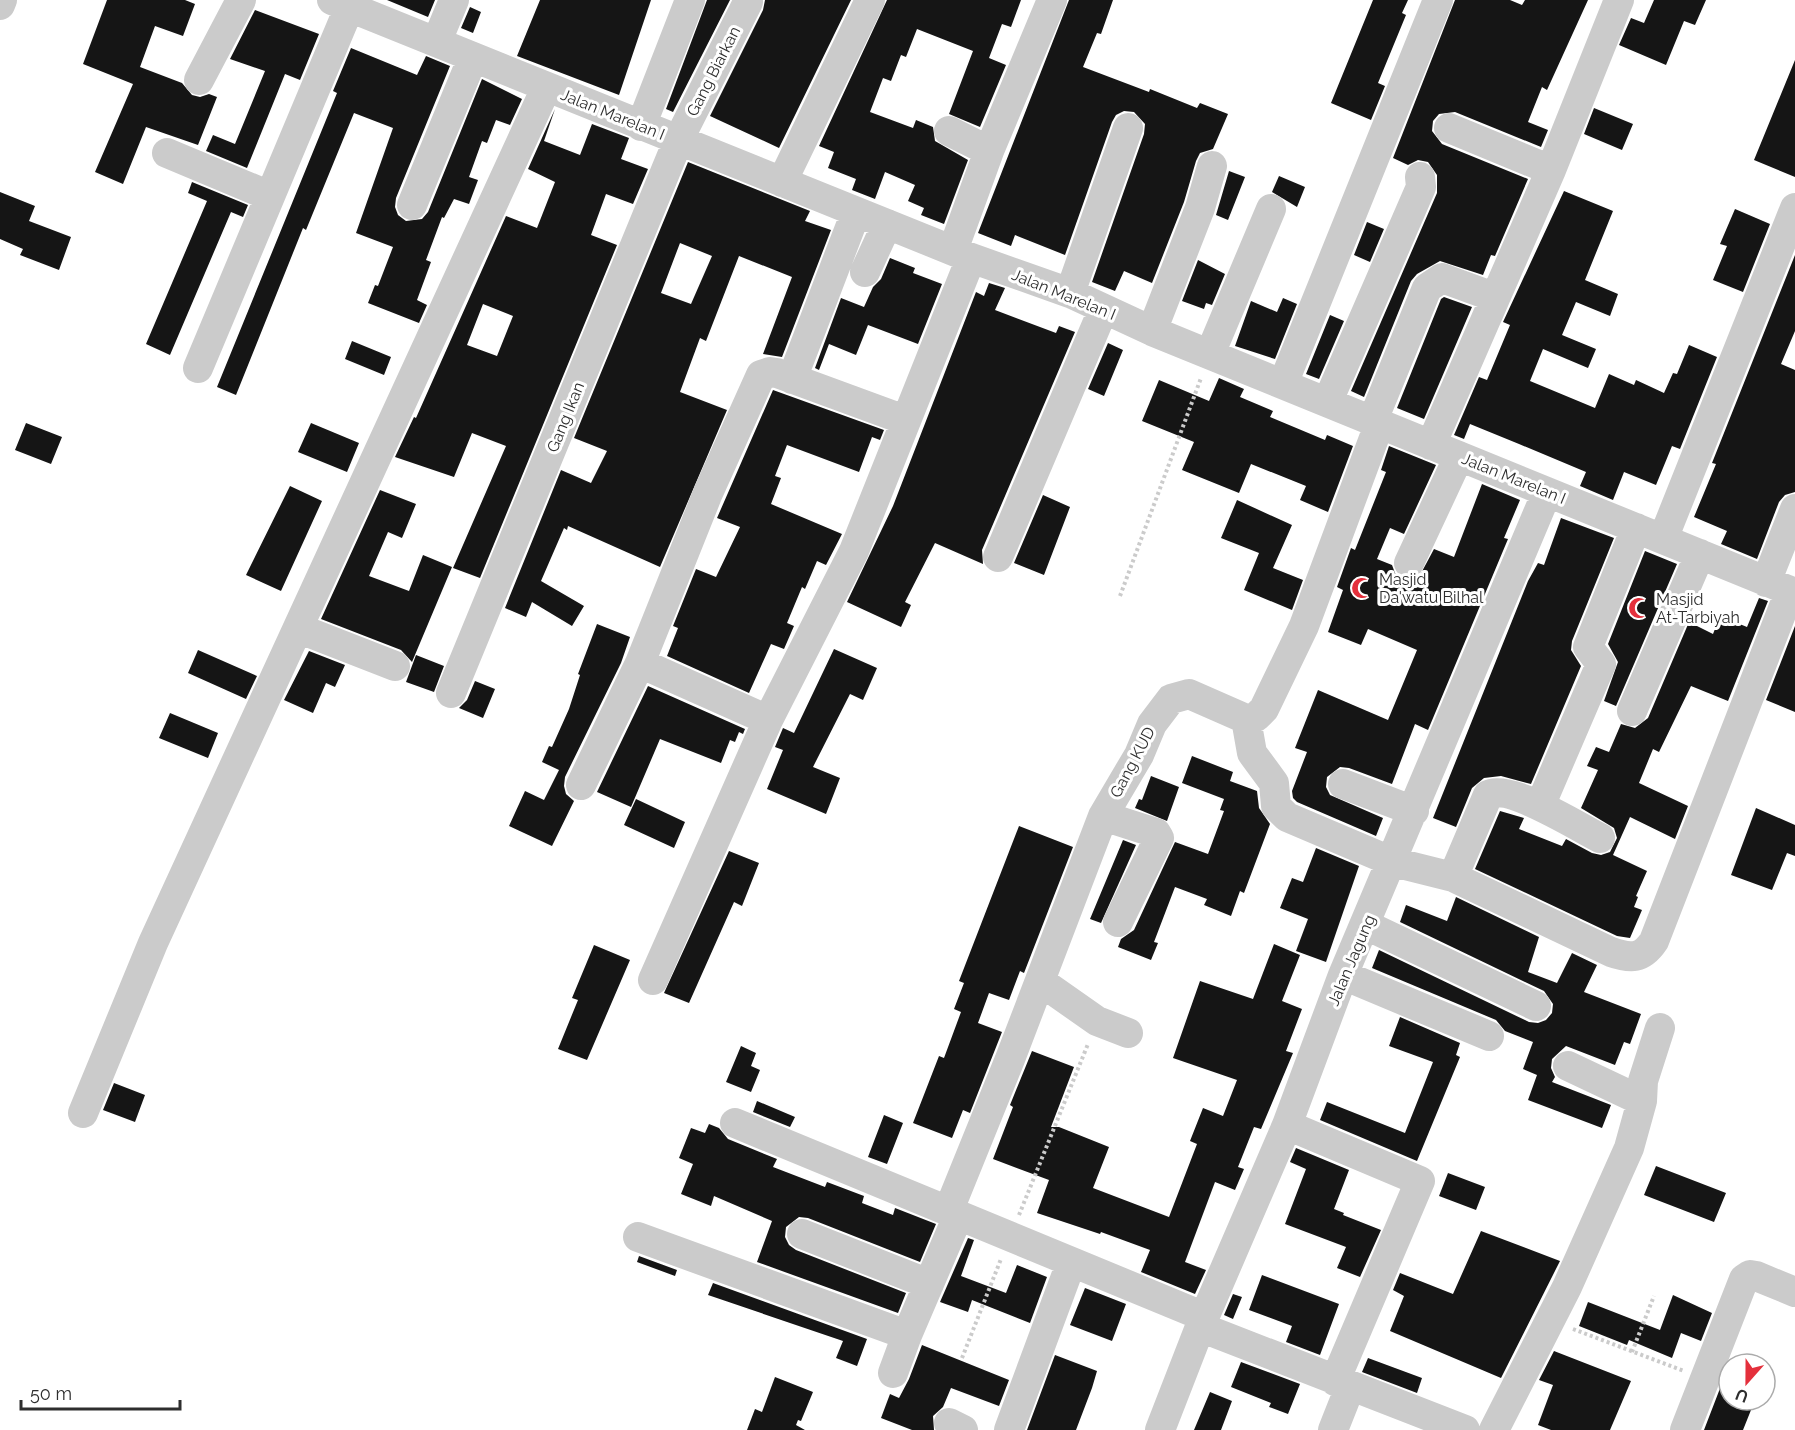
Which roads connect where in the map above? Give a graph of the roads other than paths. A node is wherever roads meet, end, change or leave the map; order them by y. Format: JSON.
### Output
{"nodes":[{"id":1,"x":2,"y":0,"type":"edge"},
{"id":2,"x":241,"y":0,"type":"edge"},
{"id":3,"x":454,"y":0,"type":"edge"},
{"id":4,"x":690,"y":0,"type":"edge"},
{"id":5,"x":870,"y":0,"type":"edge"},
{"id":6,"x":1052,"y":0,"type":"edge"},
{"id":7,"x":1438,"y":0,"type":"edge"},
{"id":8,"x":1619,"y":0,"type":"edge"},
{"id":9,"x":748,"y":2,"type":"dead end"},
{"id":10,"x":340,"y":4,"type":"edge"},
{"id":11,"x":0,"y":5,"type":"edge"},
{"id":12,"x":437,"y":41,"type":"junction"},
{"id":13,"x":473,"y":57,"type":"junction"},
{"id":14,"x":199,"y":80,"type":"dead end"},
{"id":15,"x":546,"y":88,"type":"junction"},
{"id":16,"x":641,"y":126,"type":"junction"},
{"id":17,"x":1128,"y":128,"type":"dead end"},
{"id":18,"x":1449,"y":128,"type":"dead end"},
{"id":19,"x":949,"y":131,"type":"dead end"},
{"id":20,"x":678,"y":141,"type":"junction"},
{"id":21,"x":989,"y":151,"type":"junction"},
{"id":22,"x":167,"y":153,"type":"dead end"},
{"id":23,"x":1212,"y":166,"type":"dead end"},
{"id":24,"x":1551,"y":170,"type":"junction"},
{"id":25,"x":1420,"y":177,"type":"dead end"},
{"id":26,"x":782,"y":182,"type":"junction"},
{"id":27,"x":270,"y":196,"type":"junction"},
{"id":28,"x":412,"y":205,"type":"dead end"},
{"id":29,"x":1795,"y":208,"type":"edge"},
{"id":30,"x":1271,"y":209,"type":"dead end"},
{"id":31,"x":856,"y":212,"type":"junction"},
{"id":32,"x":886,"y":224,"type":"junction"},
{"id":33,"x":962,"y":254,"type":"junction"},
{"id":34,"x":865,"y":272,"type":"dead end"},
{"id":35,"x":1070,"y":293,"type":"junction"},
{"id":36,"x":1494,"y":297,"type":"junction"},
{"id":37,"x":1103,"y":310,"type":"junction"},
{"id":38,"x":1152,"y":331,"type":"junction"},
{"id":39,"x":1210,"y":354,"type":"junction"},
{"id":40,"x":198,"y":368,"type":"dead end"},
{"id":41,"x":792,"y":379,"type":"junction"},
{"id":42,"x":1283,"y":384,"type":"junction"},
{"id":43,"x":1328,"y":401,"type":"junction"},
{"id":44,"x":905,"y":420,"type":"junction"},
{"id":45,"x":1376,"y":421,"type":"junction"},
{"id":46,"x":1431,"y":445,"type":"junction"},
{"id":47,"x":1459,"y":456,"type":"junction"},
{"id":48,"x":1546,"y":492,"type":"junction"},
{"id":49,"x":1795,"y":509,"type":"edge"},
{"id":50,"x":1635,"y":528,"type":"junction"},
{"id":51,"x":1664,"y":539,"type":"junction"},
{"id":52,"x":1700,"y":555,"type":"junction"},
{"id":53,"x":998,"y":557,"type":"dead end"},
{"id":54,"x":1409,"y":563,"type":"dead end"},
{"id":55,"x":1784,"y":588,"type":"edge"},
{"id":56,"x":300,"y":629,"type":"junction"},
{"id":57,"x":640,"y":663,"type":"junction"},
{"id":58,"x":395,"y":666,"type":"dead end"},
{"id":59,"x":451,"y":693,"type":"dead end"},
{"id":60,"x":1632,"y":711,"type":"dead end"},
{"id":61,"x":1246,"y":719,"type":"junction"},
{"id":62,"x":768,"y":720,"type":"junction"},
{"id":63,"x":1344,"y":784,"type":"dead end"},
{"id":64,"x":582,"y":785,"type":"dead end"},
{"id":65,"x":1540,"y":806,"type":"junction"},
{"id":66,"x":1414,"y":811,"type":"junction"},
{"id":67,"x":1103,"y":816,"type":"junction"},
{"id":68,"x":1600,"y":838,"type":"dead end"},
{"id":69,"x":1393,"y":862,"type":"junction"},
{"id":70,"x":1453,"y":877,"type":"junction"},
{"id":71,"x":1118,"y":922,"type":"dead end"},
{"id":72,"x":1366,"y":925,"type":"junction"},
{"id":73,"x":1343,"y":975,"type":"junction"},
{"id":74,"x":652,"y":980,"type":"dead end"},
{"id":75,"x":1040,"y":981,"type":"junction"},
{"id":76,"x":1536,"y":1006,"type":"dead end"},
{"id":77,"x":1660,"y":1028,"type":"dead end"},
{"id":78,"x":1128,"y":1034,"type":"dead end"},
{"id":79,"x":1489,"y":1036,"type":"dead end"},
{"id":80,"x":1568,"y":1066,"type":"dead end"},
{"id":81,"x":1642,"y":1101,"type":"junction"},
{"id":82,"x":83,"y":1113,"type":"dead end"},
{"id":83,"x":735,"y":1123,"type":"dead end"},
{"id":84,"x":1287,"y":1125,"type":"junction"},
{"id":85,"x":953,"y":1214,"type":"junction"},
{"id":86,"x":802,"y":1234,"type":"dead end"},
{"id":87,"x":638,"y":1237,"type":"dead end"},
{"id":88,"x":1071,"y":1263,"type":"junction"},
{"id":89,"x":929,"y":1284,"type":"junction"},
{"id":90,"x":1795,"y":1292,"type":"edge"},
{"id":91,"x":1203,"y":1322,"type":"junction"},
{"id":92,"x":907,"y":1335,"type":"junction"},
{"id":93,"x":893,"y":1373,"type":"dead end"},
{"id":94,"x":1342,"y":1384,"type":"junction"},
{"id":95,"x":1009,"y":1430,"type":"edge"},
{"id":96,"x":1160,"y":1430,"type":"edge"},
{"id":97,"x":1333,"y":1430,"type":"edge"},
{"id":98,"x":1465,"y":1430,"type":"edge"},
{"id":99,"x":1494,"y":1430,"type":"edge"},
{"id":100,"x":1685,"y":1430,"type":"edge"}],
"edges":[{"from":1,"to":11,"type":"street"},
{"from":2,"to":14,"type":"street"},
{"from":3,"to":12,"type":"street"},
{"from":4,"to":16,"type":"street"},
{"from":5,"to":26,"type":"street"},
{"from":6,"to":21,"type":"street"},
{"from":7,"to":42,"type":"street"},
{"from":8,"to":24,"type":"street"},
{"from":9,"to":20,"type":"street","name":"Gang Biarkan"},
{"from":10,"to":12,"type":"street","name":"Jalan Marelan I"},
{"from":10,"to":27,"type":"street"},
{"from":12,"to":13,"type":"street","name":"Jalan Marelan I"},
{"from":13,"to":15,"type":"street","name":"Jalan Marelan I"},
{"from":13,"to":28,"type":"street"},
{"from":15,"to":16,"type":"street","name":"Jalan Marelan I"},
{"from":15,"to":56,"type":"street"},
{"from":16,"to":20,"type":"street","name":"Jalan Marelan I"},
{"from":17,"to":35,"type":"street"},
{"from":18,"to":24,"type":"street"},
{"from":19,"to":21,"type":"street"},
{"from":20,"to":26,"type":"street","name":"Jalan Marelan I"},
{"from":20,"to":59,"type":"street","name":"Gang Ikan"},
{"from":21,"to":33,"type":"street"},
{"from":22,"to":27,"type":"street"},
{"from":23,"to":38,"type":"street"},
{"from":24,"to":36,"type":"street"},
{"from":25,"to":43,"type":"street"},
{"from":26,"to":31,"type":"street","name":"Jalan Marelan I"},
{"from":27,"to":40,"type":"street"},
{"from":29,"to":51,"type":"street"},
{"from":30,"to":39,"type":"street"},
{"from":31,"to":32,"type":"street","name":"Jalan Marelan I"},
{"from":31,"to":41,"type":"street"},
{"from":32,"to":33,"type":"street","name":"Jalan Marelan I"},
{"from":32,"to":34,"type":"street"},
{"from":33,"to":35,"type":"street","name":"Jalan Marelan I"},
{"from":33,"to":44,"type":"street"},
{"from":35,"to":37,"type":"street","name":"Jalan Marelan I"},
{"from":36,"to":45,"type":"street"},
{"from":36,"to":46,"type":"street"},
{"from":37,"to":38,"type":"street","name":"Jalan Marelan I"},
{"from":37,"to":53,"type":"street"},
{"from":38,"to":39,"type":"street","name":"Jalan Marelan I"},
{"from":39,"to":42,"type":"street","name":"Jalan Marelan I"},
{"from":41,"to":44,"type":"street"},
{"from":41,"to":57,"type":"street"},
{"from":42,"to":43,"type":"street","name":"Jalan Marelan I"},
{"from":43,"to":45,"type":"street","name":"Jalan Marelan I"},
{"from":44,"to":62,"type":"street"},
{"from":45,"to":46,"type":"street","name":"Jalan Marelan I"},
{"from":45,"to":61,"type":"street"},
{"from":46,"to":47,"type":"street","name":"Jalan Marelan I"},
{"from":47,"to":48,"type":"street","name":"Jalan Marelan I"},
{"from":47,"to":54,"type":"street"},
{"from":48,"to":50,"type":"street","name":"Jalan Marelan I"},
{"from":48,"to":66,"type":"street","name":"Jalan Jagung"},
{"from":49,"to":55,"type":"street"},
{"from":50,"to":51,"type":"street","name":"Jalan Marelan I"},
{"from":50,"to":65,"type":"street"},
{"from":51,"to":52,"type":"street","name":"Jalan Marelan I"},
{"from":52,"to":55,"type":"street","name":"Jalan Marelan I"},
{"from":52,"to":60,"type":"street"},
{"from":55,"to":70,"type":"street"},
{"from":56,"to":58,"type":"street"},
{"from":56,"to":82,"type":"street"},
{"from":57,"to":62,"type":"street"},
{"from":57,"to":64,"type":"street"},
{"from":61,"to":67,"type":"street","name":"Gang KUD"},
{"from":61,"to":69,"type":"street"},
{"from":62,"to":74,"type":"street"},
{"from":63,"to":66,"type":"street"},
{"from":65,"to":68,"type":"street"},
{"from":65,"to":70,"type":"street"},
{"from":66,"to":69,"type":"street","name":"Jalan Jagung"},
{"from":67,"to":71,"type":"street"},
{"from":67,"to":75,"type":"street","name":"Gang KUD"},
{"from":69,"to":70,"type":"street"},
{"from":69,"to":72,"type":"street","name":"Jalan Jagung"},
{"from":72,"to":73,"type":"street","name":"Jalan Jagung"},
{"from":72,"to":76,"type":"street"},
{"from":73,"to":79,"type":"street"},
{"from":73,"to":84,"type":"street","name":"Jalan Jagung"},
{"from":75,"to":78,"type":"street"},
{"from":75,"to":85,"type":"street","name":"Gang KUD"},
{"from":77,"to":81,"type":"street"},
{"from":80,"to":81,"type":"street"},
{"from":81,"to":99,"type":"street"},
{"from":83,"to":85,"type":"street"},
{"from":84,"to":91,"type":"street","name":"Jalan Jagung"},
{"from":84,"to":94,"type":"street"},
{"from":85,"to":88,"type":"street"},
{"from":85,"to":89,"type":"street","name":"Gang KUD"},
{"from":86,"to":89,"type":"street"},
{"from":87,"to":92,"type":"street"},
{"from":88,"to":91,"type":"street"},
{"from":88,"to":95,"type":"street"},
{"from":89,"to":92,"type":"street","name":"Gang KUD"},
{"from":90,"to":100,"type":"street"},
{"from":91,"to":94,"type":"street"},
{"from":91,"to":96,"type":"street","name":"Jalan Jagung"},
{"from":92,"to":93,"type":"street","name":"Gang KUD"},
{"from":94,"to":97,"type":"street"},
{"from":94,"to":98,"type":"street"}]}
